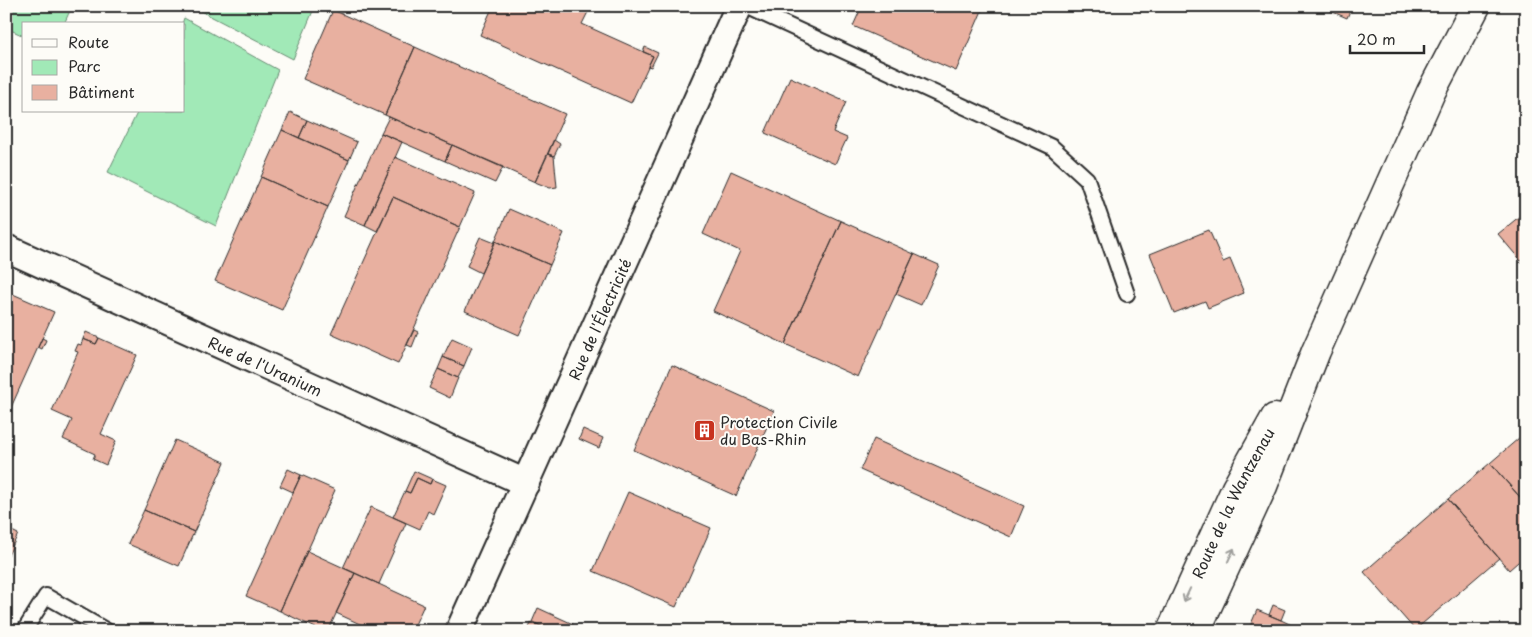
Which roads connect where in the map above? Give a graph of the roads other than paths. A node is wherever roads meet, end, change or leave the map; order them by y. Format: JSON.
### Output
{"nodes":[{"id":1,"x":739,"y":6,"type":"edge"},
{"id":2,"x":746,"y":6,"type":"edge"},
{"id":3,"x":1458,"y":6,"type":"edge"},
{"id":4,"x":1476,"y":6,"type":"edge"},
{"id":5,"x":1431,"y":92,"type":"junction"},
{"id":6,"x":6,"y":248,"type":"edge"},
{"id":7,"x":1127,"y":294,"type":"dead end"},
{"id":8,"x":1316,"y":351,"type":"junction"},
{"id":9,"x":526,"y":483,"type":"junction"},
{"id":10,"x":24,"y":631,"type":"edge"},
{"id":11,"x":107,"y":631,"type":"edge"},
{"id":12,"x":459,"y":631,"type":"edge"},
{"id":13,"x":1171,"y":631,"type":"edge"},
{"id":14,"x":1196,"y":631,"type":"edge"}],
"edges":[{"from":1,"to":9,"type":"street","name":"Rue de l'Électricité"},
{"from":2,"to":7,"type":"lane"},
{"from":3,"to":5,"type":"main road","name":"Route de la Wantzenau"},
{"from":4,"to":5,"type":"main road","name":"Route de la Wantzenau"},
{"from":5,"to":8,"type":"main road","name":"Route de la Wantzenau"},
{"from":6,"to":9,"type":"street","name":"Rue de l'Uranium"},
{"from":8,"to":13,"type":"main road","name":"Route de la Wantzenau","one_way":true},
{"from":14,"to":8,"type":"main road","name":"Route de la Wantzenau","one_way":true},
{"from":9,"to":12,"type":"street","name":"Rue de l'Électricité"},
{"from":10,"to":11,"type":"lane"}]}
